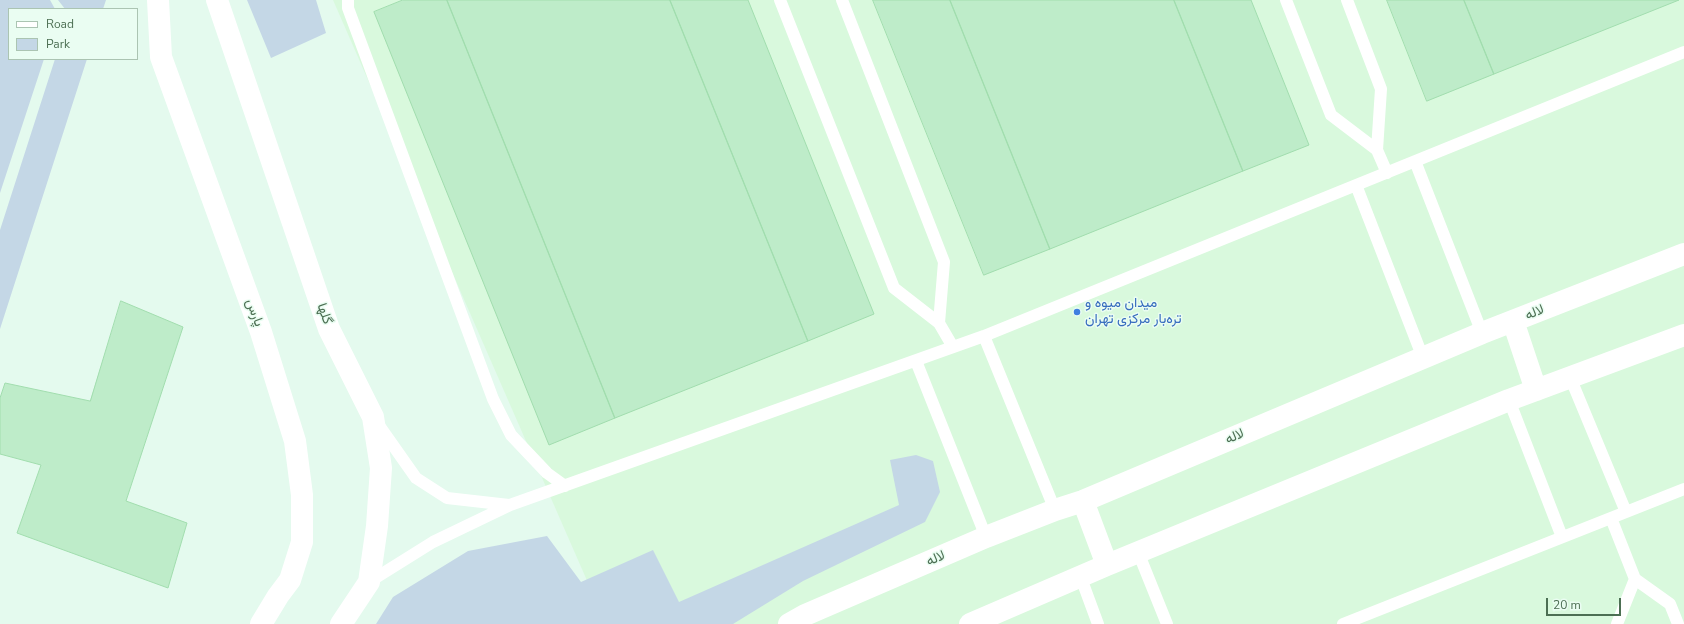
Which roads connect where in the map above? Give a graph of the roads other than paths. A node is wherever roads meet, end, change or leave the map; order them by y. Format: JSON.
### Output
{"nodes":[{"id":1,"x":158,"y":0,"type":"edge"},
{"id":2,"x":217,"y":0,"type":"edge"},
{"id":3,"x":348,"y":0,"type":"edge"},
{"id":4,"x":780,"y":0,"type":"edge"},
{"id":5,"x":842,"y":0,"type":"edge"},
{"id":6,"x":1286,"y":0,"type":"edge"},
{"id":7,"x":1347,"y":0,"type":"edge"},
{"id":8,"x":1684,"y":52,"type":"edge"},
{"id":9,"x":1377,"y":150,"type":"junction"},
{"id":10,"x":1415,"y":161,"type":"junction"},
{"id":11,"x":1387,"y":173,"type":"junction"},
{"id":12,"x":1356,"y":185,"type":"junction"},
{"id":13,"x":1684,"y":254,"type":"edge"},
{"id":14,"x":1514,"y":322,"type":"junction"},
{"id":15,"x":939,"y":323,"type":"junction"},
{"id":16,"x":1482,"y":333,"type":"junction"},
{"id":17,"x":1684,"y":335,"type":"edge"},
{"id":18,"x":984,"y":336,"type":"junction"},
{"id":19,"x":953,"y":347,"type":"junction"},
{"id":20,"x":1423,"y":358,"type":"junction"},
{"id":21,"x":916,"y":361,"type":"junction"},
{"id":22,"x":1570,"y":377,"type":"junction"},
{"id":23,"x":1536,"y":390,"type":"junction"},
{"id":24,"x":1510,"y":400,"type":"junction"},
{"id":25,"x":372,"y":417,"type":"junction"},
{"id":26,"x":565,"y":486,"type":"junction"},
{"id":27,"x":1684,"y":489,"type":"edge"},
{"id":28,"x":1083,"y":501,"type":"junction"},
{"id":29,"x":510,"y":505,"type":"junction"},
{"id":30,"x":1055,"y":510,"type":"junction"},
{"id":31,"x":1626,"y":512,"type":"junction"},
{"id":32,"x":1611,"y":518,"type":"junction"},
{"id":33,"x":1562,"y":537,"type":"junction"},
{"id":34,"x":986,"y":538,"type":"junction"},
{"id":35,"x":1138,"y":552,"type":"junction"},
{"id":36,"x":1107,"y":565,"type":"junction"},
{"id":37,"x":1081,"y":578,"type":"junction"},
{"id":38,"x":1635,"y":579,"type":"junction"},
{"id":39,"x":369,"y":582,"type":"junction"},
{"id":40,"x":261,"y":624,"type":"edge"},
{"id":41,"x":341,"y":624,"type":"edge"},
{"id":42,"x":789,"y":624,"type":"edge"},
{"id":43,"x":970,"y":624,"type":"edge"},
{"id":44,"x":1098,"y":624,"type":"edge"},
{"id":45,"x":1166,"y":624,"type":"edge"},
{"id":46,"x":1343,"y":624,"type":"edge"},
{"id":47,"x":1617,"y":624,"type":"edge"},
{"id":48,"x":1678,"y":624,"type":"edge"}],
"edges":[{"from":1,"to":40,"type":"street","name":"پارس"},
{"from":2,"to":25,"type":"street","name":"گلها"},
{"from":3,"to":26,"type":"lane"},
{"from":4,"to":15,"type":"lane"},
{"from":5,"to":15,"type":"lane"},
{"from":6,"to":9,"type":"lane"},
{"from":7,"to":9,"type":"lane"},
{"from":8,"to":10,"type":"lane"},
{"from":9,"to":11,"type":"lane"},
{"from":10,"to":11,"type":"lane"},
{"from":10,"to":16,"type":"lane"},
{"from":11,"to":12,"type":"lane"},
{"from":12,"to":18,"type":"lane"},
{"from":12,"to":20,"type":"lane"},
{"from":13,"to":14,"type":"street","name":"لاله"},
{"from":14,"to":16,"type":"street","name":"لاله"},
{"from":14,"to":23,"type":"street"},
{"from":15,"to":19,"type":"lane"},
{"from":16,"to":20,"type":"street","name":"لاله"},
{"from":17,"to":22,"type":"street"},
{"from":18,"to":19,"type":"lane"},
{"from":18,"to":30,"type":"lane"},
{"from":19,"to":21,"type":"lane"},
{"from":20,"to":28,"type":"street","name":"لاله"},
{"from":21,"to":26,"type":"lane"},
{"from":21,"to":34,"type":"lane"},
{"from":22,"to":23,"type":"street"},
{"from":22,"to":31,"type":"lane"},
{"from":23,"to":24,"type":"street"},
{"from":24,"to":33,"type":"lane"},
{"from":24,"to":35,"type":"street"},
{"from":25,"to":29,"type":"lane"},
{"from":25,"to":39,"type":"street","name":"گلها"},
{"from":26,"to":29,"type":"lane"},
{"from":27,"to":31,"type":"lane"},
{"from":28,"to":30,"type":"street","name":"لاله"},
{"from":28,"to":36,"type":"street"},
{"from":29,"to":39,"type":"lane"},
{"from":30,"to":34,"type":"street","name":"لاله"},
{"from":31,"to":32,"type":"lane"},
{"from":32,"to":33,"type":"lane"},
{"from":32,"to":38,"type":"lane"},
{"from":33,"to":46,"type":"lane"},
{"from":34,"to":42,"type":"street","name":"لاله"},
{"from":35,"to":36,"type":"street"},
{"from":35,"to":45,"type":"lane"},
{"from":36,"to":37,"type":"street"},
{"from":37,"to":43,"type":"street"},
{"from":37,"to":44,"type":"lane"},
{"from":38,"to":47,"type":"lane"},
{"from":38,"to":48,"type":"lane"},
{"from":39,"to":41,"type":"street","name":"گلها"}]}
